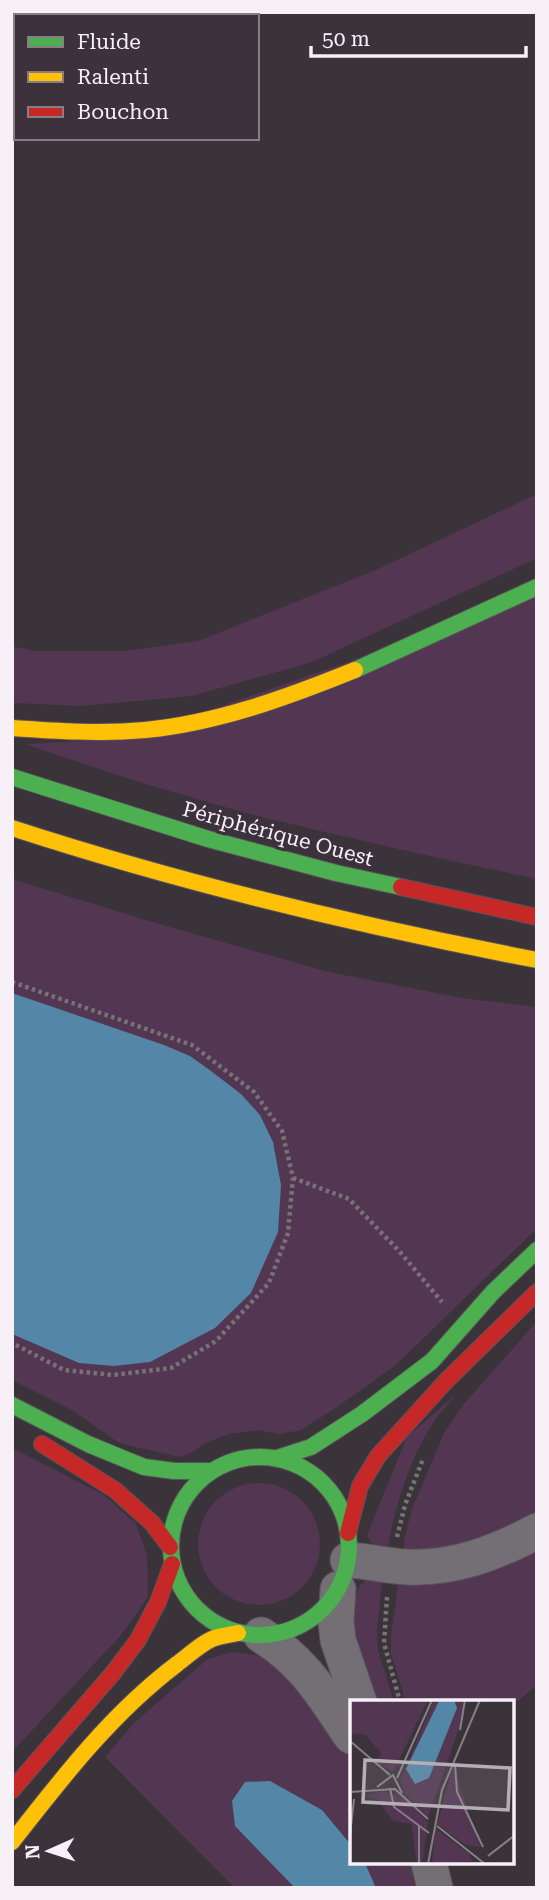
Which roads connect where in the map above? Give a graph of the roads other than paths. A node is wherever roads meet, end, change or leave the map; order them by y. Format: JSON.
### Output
{"nodes":[{"id":1,"x":537,"y":587,"type":"edge"},
{"id":2,"x":12,"y":728,"type":"edge"},
{"id":3,"x":12,"y":777,"type":"edge"},
{"id":4,"x":12,"y":828,"type":"edge"},
{"id":5,"x":537,"y":917,"type":"edge"},
{"id":6,"x":537,"y":960,"type":"edge"},
{"id":7,"x":537,"y":1250,"type":"edge"},
{"id":8,"x":537,"y":1292,"type":"edge"},
{"id":9,"x":12,"y":1405,"type":"edge"},
{"id":10,"x":32,"y":1438,"type":"dead end"},
{"id":11,"x":277,"y":1458,"type":"junction"},
{"id":12,"x":211,"y":1471,"type":"junction"},
{"id":13,"x":537,"y":1531,"type":"edge"},
{"id":14,"x":171,"y":1555,"type":"junction"},
{"id":15,"x":345,"y":1561,"type":"junction"},
{"id":16,"x":249,"y":1634,"type":"junction"},
{"id":17,"x":358,"y":1700,"type":"edge"},
{"id":18,"x":350,"y":1735,"type":"edge"},
{"id":19,"x":12,"y":1790,"type":"edge"},
{"id":20,"x":12,"y":1842,"type":"edge"},
{"id":21,"x":429,"y":1865,"type":"edge"},
{"id":22,"x":435,"y":1888,"type":"edge"}],
"edges":[{"from":1,"to":2,"type":"main road"},
{"from":3,"to":5,"type":"main road","name":"Périphérique Ouest"},
{"from":4,"to":6,"type":"main road"},
{"from":7,"to":11,"type":"main road"},
{"from":8,"to":15,"type":"main road"},
{"from":9,"to":12,"type":"main road"},
{"from":10,"to":14,"type":"main road"},
{"from":11,"to":12,"type":"main road"},
{"from":11,"to":15,"type":"main road"},
{"from":12,"to":14,"type":"main road"},
{"from":13,"to":15,"type":"street"},
{"from":14,"to":16,"type":"main road"},
{"from":14,"to":19,"type":"main road"},
{"from":15,"to":16,"type":"main road"},
{"from":15,"to":17,"type":"street"},
{"from":16,"to":18,"type":"street"},
{"from":16,"to":20,"type":"main road"},
{"from":21,"to":22,"type":"street"}]}
